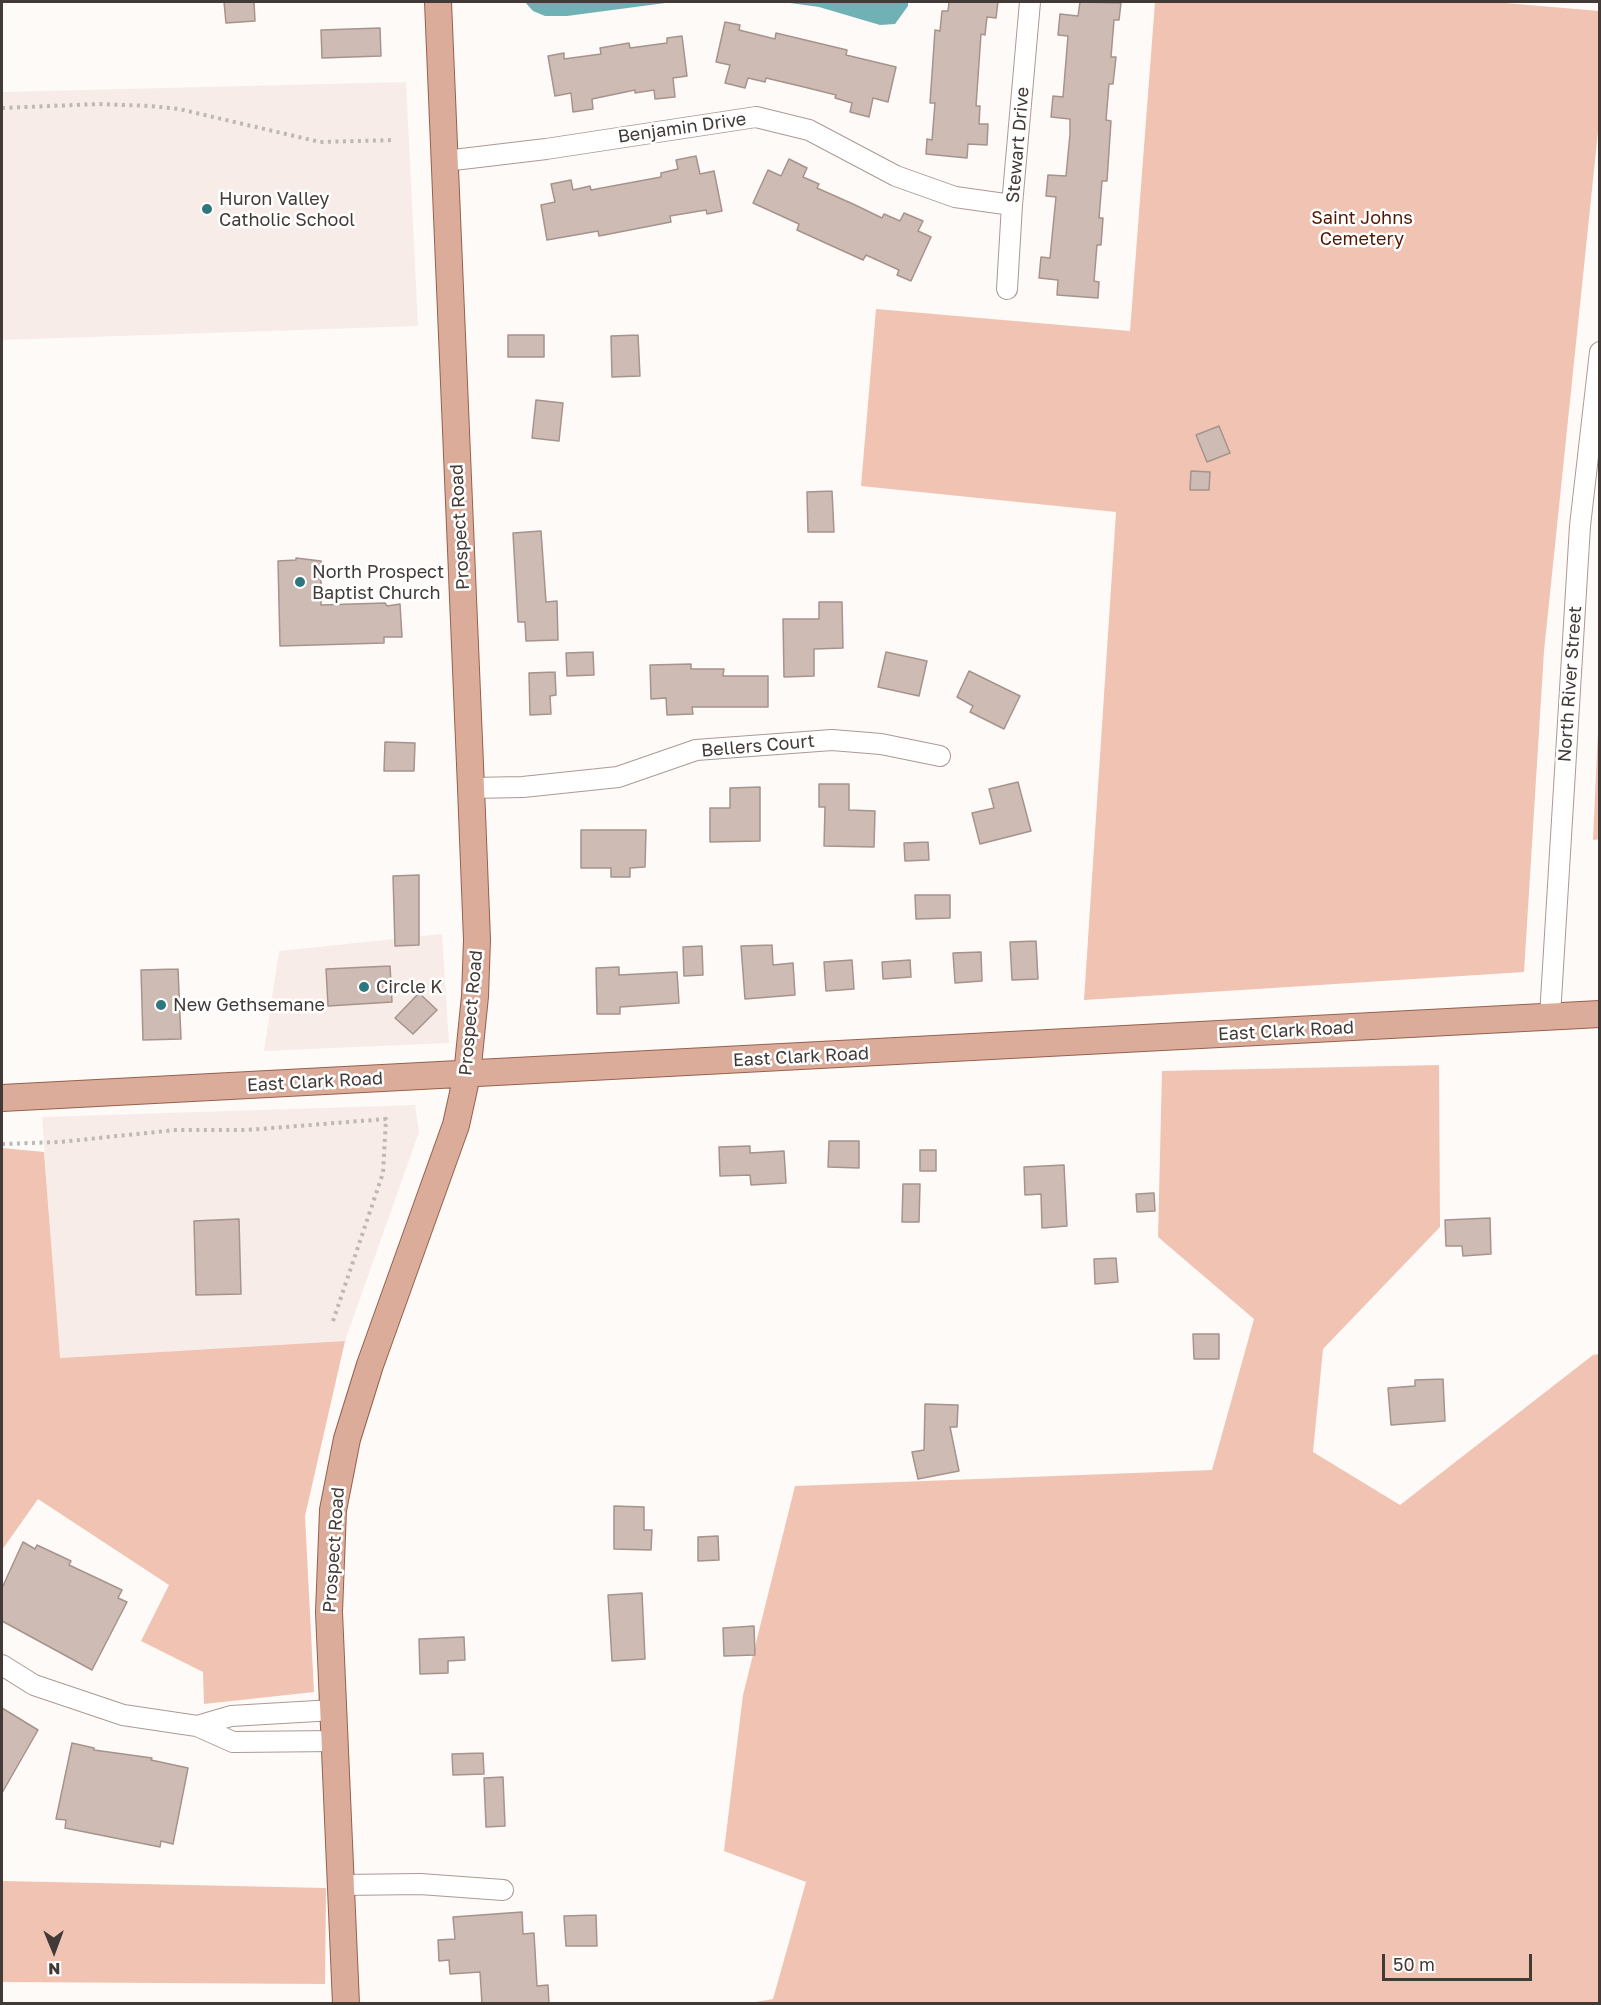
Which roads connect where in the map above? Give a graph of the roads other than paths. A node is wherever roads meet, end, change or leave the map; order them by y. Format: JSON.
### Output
{"nodes":[{"id":1,"x":438,"y":2,"type":"edge"},
{"id":2,"x":1030,"y":2,"type":"edge"},
{"id":3,"x":445,"y":161,"type":"junction"},
{"id":4,"x":1012,"y":205,"type":"junction"},
{"id":5,"x":1007,"y":289,"type":"dead end"},
{"id":6,"x":1599,"y":352,"type":"edge"},
{"id":7,"x":940,"y":756,"type":"dead end"},
{"id":8,"x":471,"y":788,"type":"junction"},
{"id":9,"x":1599,"y":1014,"type":"edge"},
{"id":10,"x":1550,"y":1016,"type":"junction"},
{"id":11,"x":467,"y":1075,"type":"junction"},
{"id":12,"x":2,"y":1098,"type":"edge"},
{"id":13,"x":2,"y":1665,"type":"edge"},
{"id":14,"x":334,"y":1710,"type":"junction"},
{"id":15,"x":197,"y":1726,"type":"junction"},
{"id":16,"x":336,"y":1741,"type":"junction"},
{"id":17,"x":341,"y":1885,"type":"junction"},
{"id":18,"x":503,"y":1890,"type":"dead end"},
{"id":19,"x":346,"y":2004,"type":"edge"}],
"edges":[{"from":1,"to":3,"type":"main road","name":"Prospect Road"},
{"from":2,"to":4,"type":"street","name":"Stewart Drive"},
{"from":3,"to":4,"type":"street","name":"Benjamin Drive"},
{"from":3,"to":8,"type":"main road","name":"Prospect Road"},
{"from":4,"to":5,"type":"street","name":"Stewart Drive"},
{"from":6,"to":10,"type":"street","name":"North River Street"},
{"from":7,"to":8,"type":"street","name":"Bellers Court"},
{"from":8,"to":11,"type":"main road","name":"Prospect Road"},
{"from":9,"to":10,"type":"main road","name":"East Clark Road"},
{"from":10,"to":11,"type":"main road","name":"East Clark Road"},
{"from":11,"to":12,"type":"main road","name":"East Clark Road"},
{"from":11,"to":14,"type":"main road","name":"Prospect Road"},
{"from":13,"to":15,"type":"street"},
{"from":14,"to":15,"type":"street"},
{"from":14,"to":16,"type":"main road","name":"Prospect Road"},
{"from":15,"to":16,"type":"street"},
{"from":16,"to":17,"type":"main road","name":"Prospect Road"},
{"from":17,"to":18,"type":"street"},
{"from":17,"to":19,"type":"main road","name":"Prospect Road"}]}
